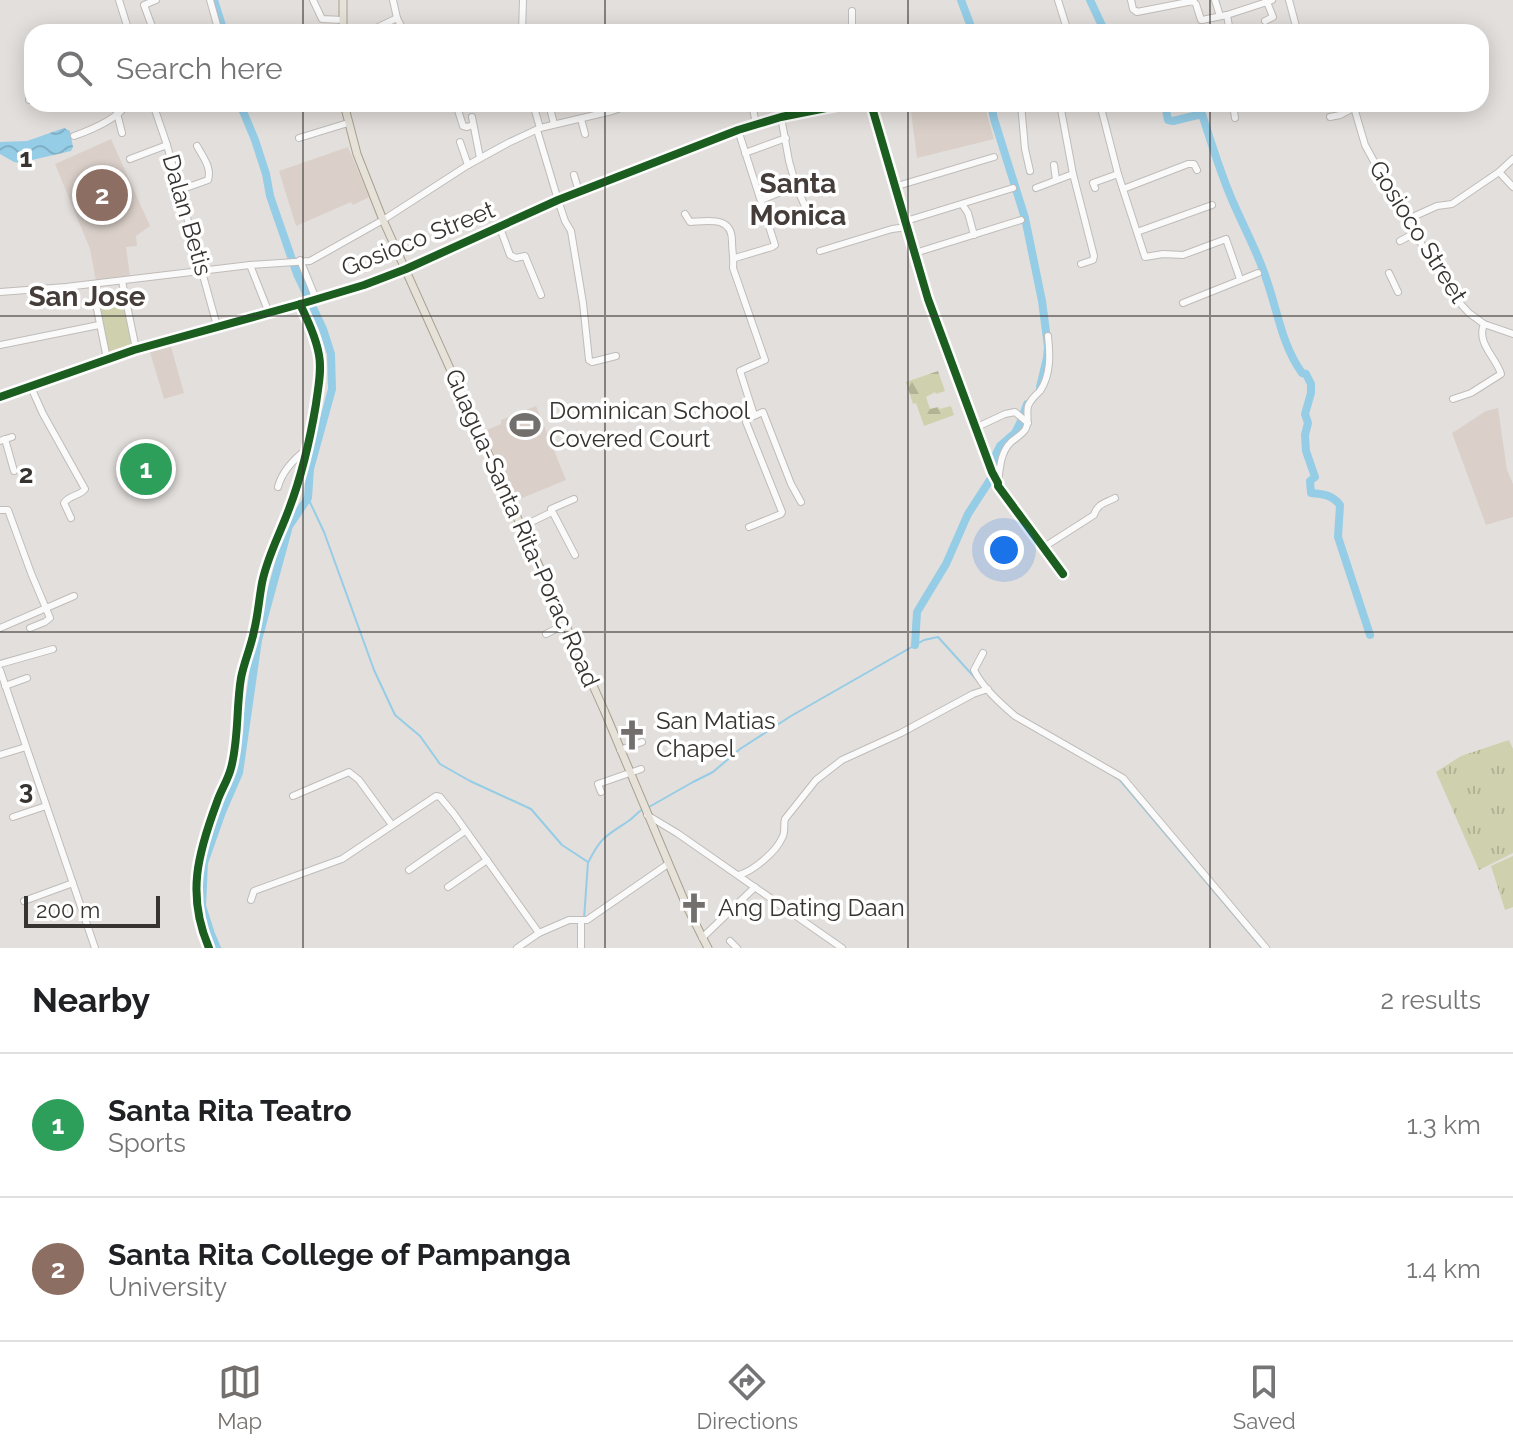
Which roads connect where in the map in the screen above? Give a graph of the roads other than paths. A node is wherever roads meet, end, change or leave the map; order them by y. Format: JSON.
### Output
{"nodes":[{"id":1,"x":119,"y":0,"type":"edge"},
{"id":2,"x":156,"y":0,"type":"edge"},
{"id":3,"x":210,"y":0,"type":"edge"},
{"id":4,"x":313,"y":0,"type":"edge"},
{"id":5,"x":343,"y":0,"type":"edge"},
{"id":6,"x":393,"y":0,"type":"edge"},
{"id":7,"x":523,"y":0,"type":"edge"},
{"id":8,"x":1058,"y":0,"type":"edge"},
{"id":9,"x":1131,"y":0,"type":"edge"},
{"id":10,"x":1215,"y":0,"type":"edge"},
{"id":11,"x":1289,"y":0,"type":"edge"},
{"id":12,"x":1270,"y":1,"type":"edge"},
{"id":13,"x":1249,"y":4,"type":"edge"},
{"id":14,"x":852,"y":11,"type":"dead end"},
{"id":15,"x":1223,"y":16,"type":"junction"},
{"id":16,"x":397,"y":18,"type":"junction"},
{"id":17,"x":343,"y":20,"type":"junction"},
{"id":18,"x":1265,"y":21,"type":"dead end"},
{"id":19,"x":126,"y":24,"type":"edge"},
{"id":20,"x":151,"y":24,"type":"edge"},
{"id":21,"x":217,"y":24,"type":"edge"},
{"id":22,"x":343,"y":24,"type":"edge"},
{"id":23,"x":385,"y":24,"type":"edge"},
{"id":24,"x":400,"y":24,"type":"edge"},
{"id":25,"x":522,"y":24,"type":"edge"},
{"id":26,"x":852,"y":24,"type":"edge"},
{"id":27,"x":1066,"y":24,"type":"edge"},
{"id":28,"x":1226,"y":24,"type":"edge"},
{"id":29,"x":1295,"y":24,"type":"edge"},
{"id":30,"x":156,"y":112,"type":"edge"},
{"id":31,"x":346,"y":112,"type":"edge"},
{"id":32,"x":459,"y":112,"type":"edge"},
{"id":33,"x":535,"y":112,"type":"edge"},
{"id":34,"x":551,"y":112,"type":"edge"},
{"id":35,"x":608,"y":112,"type":"edge"},
{"id":36,"x":754,"y":112,"type":"edge"},
{"id":37,"x":790,"y":112,"type":"edge"},
{"id":38,"x":805,"y":112,"type":"edge"},
{"id":39,"x":873,"y":112,"type":"edge"},
{"id":40,"x":1022,"y":112,"type":"edge"},
{"id":41,"x":1061,"y":112,"type":"edge"},
{"id":42,"x":1102,"y":112,"type":"edge"},
{"id":43,"x":1234,"y":112,"type":"edge"},
{"id":44,"x":1344,"y":112,"type":"edge"},
{"id":45,"x":1355,"y":112,"type":"edge"},
{"id":46,"x":117,"y":113,"type":"joint"},
{"id":47,"x":790,"y":115,"type":"junction"},
{"id":48,"x":472,"y":117,"type":"dead end"},
{"id":49,"x":781,"y":117,"type":"junction"},
{"id":50,"x":1330,"y":117,"type":"dead end"},
{"id":51,"x":1235,"y":118,"type":"dead end"},
{"id":52,"x":581,"y":119,"type":"junction"},
{"id":53,"x":348,"y":123,"type":"junction"},
{"id":54,"x":554,"y":124,"type":"junction"},
{"id":55,"x":756,"y":124,"type":"junction"},
{"id":56,"x":473,"y":125,"type":"junction"},
{"id":57,"x":538,"y":129,"type":"junction"},
{"id":58,"x":738,"y":130,"type":"junction"},
{"id":59,"x":122,"y":133,"type":"dead end"},
{"id":60,"x":585,"y":134,"type":"dead end"},
{"id":61,"x":74,"y":136,"type":"dead end"},
{"id":62,"x":299,"y":138,"type":"dead end"},
{"id":63,"x":786,"y":138,"type":"junction"},
{"id":64,"x":460,"y":142,"type":"dead end"},
{"id":65,"x":167,"y":145,"type":"junction"},
{"id":66,"x":197,"y":146,"type":"dead end"},
{"id":67,"x":745,"y":153,"type":"junction"},
{"id":68,"x":994,"y":157,"type":"dead end"},
{"id":69,"x":480,"y":158,"type":"junction"},
{"id":70,"x":130,"y":159,"type":"dead end"},
{"id":71,"x":1513,"y":159,"type":"edge"},
{"id":72,"x":468,"y":165,"type":"junction"},
{"id":73,"x":1054,"y":165,"type":"dead end"},
{"id":74,"x":1197,"y":170,"type":"dead end"},
{"id":75,"x":1030,"y":171,"type":"dead end"},
{"id":76,"x":1499,"y":172,"type":"junction"},
{"id":77,"x":1073,"y":174,"type":"junction"},
{"id":78,"x":1118,"y":174,"type":"junction"},
{"id":79,"x":574,"y":175,"type":"dead end"},
{"id":80,"x":1056,"y":180,"type":"junction"},
{"id":81,"x":796,"y":186,"type":"junction"},
{"id":82,"x":894,"y":187,"type":"junction"},
{"id":83,"x":1513,"y":187,"type":"edge"},
{"id":84,"x":1013,"y":188,"type":"dead end"},
{"id":85,"x":1036,"y":188,"type":"dead end"},
{"id":86,"x":1095,"y":188,"type":"dead end"},
{"id":87,"x":1123,"y":189,"type":"junction"},
{"id":88,"x":180,"y":190,"type":"junction"},
{"id":89,"x":579,"y":192,"type":"junction"},
{"id":90,"x":558,"y":200,"type":"junction"},
{"id":91,"x":761,"y":200,"type":"junction"},
{"id":92,"x":962,"y":204,"type":"junction"},
{"id":93,"x":1212,"y":205,"type":"dead end"},
{"id":94,"x":685,"y":214,"type":"dead end"},
{"id":95,"x":383,"y":220,"type":"junction"},
{"id":96,"x":1021,"y":220,"type":"dead end"},
{"id":97,"x":1406,"y":220,"type":"junction"},
{"id":98,"x":813,"y":224,"type":"dead end"},
{"id":99,"x":907,"y":224,"type":"junction"},
{"id":100,"x":500,"y":228,"type":"junction"},
{"id":101,"x":1137,"y":232,"type":"junction"},
{"id":102,"x":1415,"y":233,"type":"junction"},
{"id":103,"x":974,"y":235,"type":"junction"},
{"id":104,"x":1400,"y":241,"type":"dead end"},
{"id":105,"x":820,"y":251,"type":"dead end"},
{"id":106,"x":915,"y":253,"type":"junction"},
{"id":107,"x":735,"y":258,"type":"junction"},
{"id":108,"x":299,"y":260,"type":"junction"},
{"id":109,"x":1081,"y":264,"type":"dead end"},
{"id":110,"x":250,"y":265,"type":"junction"},
{"id":111,"x":406,"y":269,"type":"junction"},
{"id":112,"x":203,"y":270,"type":"junction"},
{"id":113,"x":1258,"y":273,"type":"dead end"},
{"id":114,"x":1389,"y":273,"type":"dead end"},
{"id":115,"x":1240,"y":279,"type":"junction"},
{"id":116,"x":122,"y":281,"type":"junction"},
{"id":117,"x":92,"y":284,"type":"junction"},
{"id":118,"x":0,"y":292,"type":"edge"},
{"id":119,"x":1398,"y":292,"type":"dead end"},
{"id":120,"x":541,"y":295,"type":"dead end"},
{"id":121,"x":316,"y":300,"type":"junction"},
{"id":122,"x":1183,"y":303,"type":"dead end"},
{"id":123,"x":302,"y":304,"type":"junction"},
{"id":124,"x":269,"y":313,"type":"junction"},
{"id":125,"x":1484,"y":324,"type":"junction"},
{"id":126,"x":99,"y":325,"type":"junction"},
{"id":127,"x":217,"y":326,"type":"junction"},
{"id":128,"x":1513,"y":334,"type":"edge"},
{"id":129,"x":1048,"y":336,"type":"dead end"},
{"id":130,"x":0,"y":345,"type":"edge"},
{"id":131,"x":136,"y":349,"type":"junction"},
{"id":132,"x":616,"y":356,"type":"dead end"},
{"id":133,"x":107,"y":359,"type":"junction"},
{"id":134,"x":30,"y":385,"type":"junction"},
{"id":135,"x":0,"y":397,"type":"edge"},
{"id":136,"x":1453,"y":399,"type":"dead end"},
{"id":137,"x":754,"y":415,"type":"junction"},
{"id":138,"x":1024,"y":420,"type":"junction"},
{"id":139,"x":975,"y":428,"type":"junction"},
{"id":140,"x":6,"y":439,"type":"edge"},
{"id":141,"x":307,"y":449,"type":"junction"},
{"id":142,"x":14,"y":471,"type":"dead end"},
{"id":143,"x":995,"y":478,"type":"junction"},
{"id":144,"x":278,"y":487,"type":"dead end"},
{"id":145,"x":1115,"y":498,"type":"dead end"},
{"id":146,"x":574,"y":499,"type":"dead end"},
{"id":147,"x":801,"y":502,"type":"dead end"},
{"id":148,"x":0,"y":510,"type":"edge"},
{"id":149,"x":552,"y":512,"type":"junction"},
{"id":150,"x":71,"y":518,"type":"dead end"},
{"id":151,"x":521,"y":527,"type":"junction"},
{"id":152,"x":749,"y":527,"type":"dead end"},
{"id":153,"x":1044,"y":547,"type":"junction"},
{"id":154,"x":575,"y":555,"type":"dead end"},
{"id":155,"x":1063,"y":574,"type":"dead end"},
{"id":156,"x":74,"y":596,"type":"dead end"},
{"id":157,"x":46,"y":609,"type":"junction"},
{"id":158,"x":565,"y":624,"type":"junction"},
{"id":159,"x":0,"y":628,"type":"edge"},
{"id":160,"x":30,"y":628,"type":"dead end"},
{"id":161,"x":546,"y":634,"type":"dead end"},
{"id":162,"x":53,"y":649,"type":"dead end"},
{"id":163,"x":983,"y":653,"type":"dead end"},
{"id":164,"x":0,"y":664,"type":"edge"},
{"id":165,"x":0,"y":670,"type":"edge"},
{"id":166,"x":27,"y":678,"type":"dead end"},
{"id":167,"x":5,"y":686,"type":"junction"},
{"id":168,"x":988,"y":689,"type":"junction"},
{"id":169,"x":642,"y":742,"type":"dead end"},
{"id":170,"x":26,"y":747,"type":"junction"},
{"id":171,"x":620,"y":750,"type":"junction"},
{"id":172,"x":0,"y":755,"type":"edge"},
{"id":173,"x":641,"y":769,"type":"dead end"},
{"id":174,"x":629,"y":773,"type":"junction"},
{"id":175,"x":601,"y":792,"type":"dead end"},
{"id":176,"x":293,"y":796,"type":"dead end"},
{"id":177,"x":46,"y":806,"type":"junction"},
{"id":178,"x":646,"y":812,"type":"junction"},
{"id":179,"x":13,"y":817,"type":"dead end"},
{"id":180,"x":392,"y":825,"type":"junction"},
{"id":181,"x":465,"y":831,"type":"junction"},
{"id":182,"x":487,"y":860,"type":"junction"},
{"id":183,"x":668,"y":864,"type":"junction"},
{"id":184,"x":409,"y":870,"type":"dead end"},
{"id":185,"x":739,"y":875,"type":"junction"},
{"id":186,"x":73,"y":883,"type":"junction"},
{"id":187,"x":448,"y":887,"type":"dead end"},
{"id":188,"x":755,"y":887,"type":"junction"},
{"id":189,"x":251,"y":900,"type":"dead end"},
{"id":190,"x":24,"y":901,"type":"dead end"},
{"id":191,"x":581,"y":920,"type":"junction"},
{"id":192,"x":539,"y":933,"type":"junction"},
{"id":193,"x":702,"y":938,"type":"junction"},
{"id":194,"x":730,"y":941,"type":"dead end"},
{"id":195,"x":95,"y":948,"type":"edge"},
{"id":196,"x":209,"y":948,"type":"edge"},
{"id":197,"x":517,"y":948,"type":"edge"},
{"id":198,"x":581,"y":948,"type":"edge"},
{"id":199,"x":708,"y":948,"type":"edge"},
{"id":200,"x":737,"y":948,"type":"edge"},
{"id":201,"x":842,"y":948,"type":"edge"},
{"id":202,"x":1266,"y":948,"type":"edge"}],
"edges":[{"from":1,"to":19,"type":"street"},
{"from":2,"to":20,"type":"street"},
{"from":3,"to":21,"type":"street"},
{"from":4,"to":17,"type":"street"},
{"from":5,"to":17,"type":"main road"},
{"from":6,"to":16,"type":"street"},
{"from":7,"to":25,"type":"street"},
{"from":8,"to":27,"type":"street"},
{"from":9,"to":15,"type":"street"},
{"from":10,"to":15,"type":"street"},
{"from":11,"to":29,"type":"street"},
{"from":12,"to":13,"type":"street"},
{"from":12,"to":18,"type":"street"},
{"from":13,"to":15,"type":"street"},
{"from":14,"to":26,"type":"street"},
{"from":15,"to":28,"type":"street"},
{"from":16,"to":23,"type":"street"},
{"from":16,"to":24,"type":"street"},
{"from":17,"to":22,"type":"main road"},
{"from":30,"to":65,"type":"street","name":"Dalan Betis"},
{"from":31,"to":53,"type":"main road","name":"Guagua-Santa Rita-Porac Road"},
{"from":32,"to":56,"type":"street"},
{"from":33,"to":57,"type":"street"},
{"from":34,"to":54,"type":"street"},
{"from":35,"to":52,"type":"street"},
{"from":36,"to":55,"type":"street"},
{"from":37,"to":47,"type":"street"},
{"from":38,"to":47,"type":"street","name":"Gosioco Street"},
{"from":39,"to":82,"type":"street"},
{"from":40,"to":75,"type":"street"},
{"from":41,"to":77,"type":"street"},
{"from":42,"to":78,"type":"street"},
{"from":43,"to":51,"type":"street"},
{"from":44,"to":50,"type":"street"},
{"from":45,"to":97,"type":"street","name":"Gosioco Street"},
{"from":46,"to":59,"type":"street"},
{"from":46,"to":61,"type":"street"},
{"from":47,"to":49,"type":"street","name":"Gosioco Street"},
{"from":48,"to":56,"type":"street"},
{"from":49,"to":55,"type":"street","name":"Gosioco Street"},
{"from":49,"to":63,"type":"street"},
{"from":52,"to":54,"type":"street"},
{"from":52,"to":60,"type":"street"},
{"from":53,"to":62,"type":"street"},
{"from":53,"to":95,"type":"main road","name":"Guagua-Santa Rita-Porac Road"},
{"from":54,"to":57,"type":"street"},
{"from":55,"to":58,"type":"street","name":"Gosioco Street"},
{"from":56,"to":69,"type":"street"},
{"from":57,"to":69,"type":"street"},
{"from":57,"to":90,"type":"street"},
{"from":58,"to":67,"type":"street"},
{"from":58,"to":89,"type":"street","name":"Gosioco Street"},
{"from":63,"to":67,"type":"street"},
{"from":63,"to":81,"type":"street"},
{"from":64,"to":72,"type":"street"},
{"from":65,"to":70,"type":"street"},
{"from":65,"to":88,"type":"street","name":"Dalan Betis"},
{"from":66,"to":88,"type":"street"},
{"from":67,"to":91,"type":"street"},
{"from":68,"to":82,"type":"street"},
{"from":69,"to":72,"type":"street"},
{"from":71,"to":76,"type":"street"},
{"from":72,"to":95,"type":"street"},
{"from":73,"to":80,"type":"street"},
{"from":74,"to":87,"type":"street"},
{"from":76,"to":83,"type":"street"},
{"from":76,"to":97,"type":"street"},
{"from":77,"to":80,"type":"street"},
{"from":77,"to":109,"type":"street"},
{"from":78,"to":86,"type":"street"},
{"from":78,"to":87,"type":"street"},
{"from":79,"to":89,"type":"street"},
{"from":80,"to":85,"type":"street"},
{"from":81,"to":91,"type":"street"},
{"from":81,"to":98,"type":"street"},
{"from":82,"to":99,"type":"street"},
{"from":84,"to":92,"type":"street"},
{"from":87,"to":101,"type":"street"},
{"from":88,"to":112,"type":"street","name":"Dalan Betis"},
{"from":89,"to":90,"type":"street","name":"Gosioco Street"},
{"from":90,"to":100,"type":"street","name":"Gosioco Street"},
{"from":90,"to":132,"type":"street"},
{"from":91,"to":107,"type":"street"},
{"from":92,"to":99,"type":"street"},
{"from":92,"to":103,"type":"street"},
{"from":93,"to":101,"type":"street"},
{"from":94,"to":107,"type":"street"},
{"from":95,"to":108,"type":"street"},
{"from":95,"to":111,"type":"main road","name":"Guagua-Santa Rita-Porac Road"},
{"from":96,"to":103,"type":"street"},
{"from":97,"to":102,"type":"street","name":"Gosioco Street"},
{"from":99,"to":105,"type":"street"},
{"from":99,"to":106,"type":"street"},
{"from":100,"to":111,"type":"street","name":"Gosioco Street"},
{"from":100,"to":120,"type":"street"},
{"from":101,"to":115,"type":"street"},
{"from":102,"to":104,"type":"street"},
{"from":102,"to":125,"type":"street","name":"Gosioco Street"},
{"from":103,"to":106,"type":"street"},
{"from":106,"to":139,"type":"street"},
{"from":107,"to":137,"type":"street"},
{"from":108,"to":110,"type":"street"},
{"from":108,"to":121,"type":"street"},
{"from":110,"to":112,"type":"street"},
{"from":110,"to":124,"type":"street"},
{"from":111,"to":121,"type":"street","name":"Gosioco Street"},
{"from":111,"to":151,"type":"main road","name":"Guagua-Santa Rita-Porac Road"},
{"from":112,"to":116,"type":"street"},
{"from":112,"to":127,"type":"street","name":"Dalan Betis"},
{"from":113,"to":115,"type":"street"},
{"from":114,"to":119,"type":"street"},
{"from":115,"to":122,"type":"street"},
{"from":116,"to":117,"type":"street"},
{"from":116,"to":131,"type":"street"},
{"from":117,"to":118,"type":"street"},
{"from":117,"to":126,"type":"street"},
{"from":121,"to":123,"type":"street","name":"Gosioco Street"},
{"from":123,"to":124,"type":"street","name":"Gosioco Street"},
{"from":123,"to":141,"type":"street"},
{"from":124,"to":127,"type":"street","name":"Gosioco Street"},
{"from":125,"to":128,"type":"street","name":"Gosioco Street"},
{"from":125,"to":136,"type":"street"},
{"from":126,"to":130,"type":"street"},
{"from":126,"to":133,"type":"street"},
{"from":127,"to":131,"type":"street","name":"Gosioco Street"},
{"from":129,"to":138,"type":"street"},
{"from":131,"to":133,"type":"street","name":"Gosioco Street"},
{"from":133,"to":134,"type":"street","name":"Gosioco Street"},
{"from":134,"to":135,"type":"street","name":"Gosioco Street"},
{"from":134,"to":150,"type":"street"},
{"from":137,"to":147,"type":"street"},
{"from":137,"to":152,"type":"street"},
{"from":138,"to":139,"type":"street"},
{"from":138,"to":143,"type":"street"},
{"from":139,"to":143,"type":"street"},
{"from":140,"to":142,"type":"street"},
{"from":141,"to":144,"type":"street"},
{"from":141,"to":196,"type":"street"},
{"from":143,"to":153,"type":"street"},
{"from":145,"to":153,"type":"street"},
{"from":146,"to":149,"type":"street"},
{"from":148,"to":157,"type":"street"},
{"from":149,"to":151,"type":"street"},
{"from":149,"to":154,"type":"street"},
{"from":151,"to":158,"type":"main road","name":"Guagua-Santa Rita-Porac Road"},
{"from":153,"to":155,"type":"street"},
{"from":156,"to":157,"type":"street"},
{"from":157,"to":159,"type":"street"},
{"from":157,"to":160,"type":"street"},
{"from":158,"to":161,"type":"street"},
{"from":158,"to":171,"type":"main road","name":"Guagua-Santa Rita-Porac Road"},
{"from":162,"to":164,"type":"street"},
{"from":163,"to":168,"type":"street"},
{"from":165,"to":167,"type":"street"},
{"from":166,"to":167,"type":"street"},
{"from":167,"to":170,"type":"street"},
{"from":168,"to":185,"type":"street"},
{"from":168,"to":202,"type":"street"},
{"from":169,"to":171,"type":"street"},
{"from":170,"to":172,"type":"street"},
{"from":170,"to":177,"type":"street"},
{"from":171,"to":174,"type":"main road","name":"Guagua-Santa Rita-Porac Road"},
{"from":173,"to":174,"type":"street"},
{"from":174,"to":175,"type":"street"},
{"from":174,"to":178,"type":"main road","name":"Guagua-Santa Rita-Porac Road"},
{"from":176,"to":180,"type":"street"},
{"from":177,"to":179,"type":"street"},
{"from":177,"to":186,"type":"street"},
{"from":178,"to":183,"type":"main road","name":"Guagua-Santa Rita-Porac Road"},
{"from":178,"to":185,"type":"street"},
{"from":180,"to":181,"type":"street"},
{"from":180,"to":189,"type":"street"},
{"from":181,"to":182,"type":"street"},
{"from":181,"to":184,"type":"street"},
{"from":182,"to":187,"type":"street"},
{"from":182,"to":192,"type":"street"},
{"from":183,"to":191,"type":"street"},
{"from":183,"to":193,"type":"main road","name":"Guagua-Santa Rita-Porac Road"},
{"from":185,"to":188,"type":"street"},
{"from":186,"to":190,"type":"street"},
{"from":186,"to":195,"type":"street"},
{"from":188,"to":193,"type":"street"},
{"from":188,"to":201,"type":"street"},
{"from":191,"to":192,"type":"street"},
{"from":191,"to":198,"type":"street"},
{"from":192,"to":197,"type":"street"},
{"from":193,"to":199,"type":"main road","name":"Guagua-Santa Rita-Porac Road"},
{"from":194,"to":200,"type":"street"}]}
